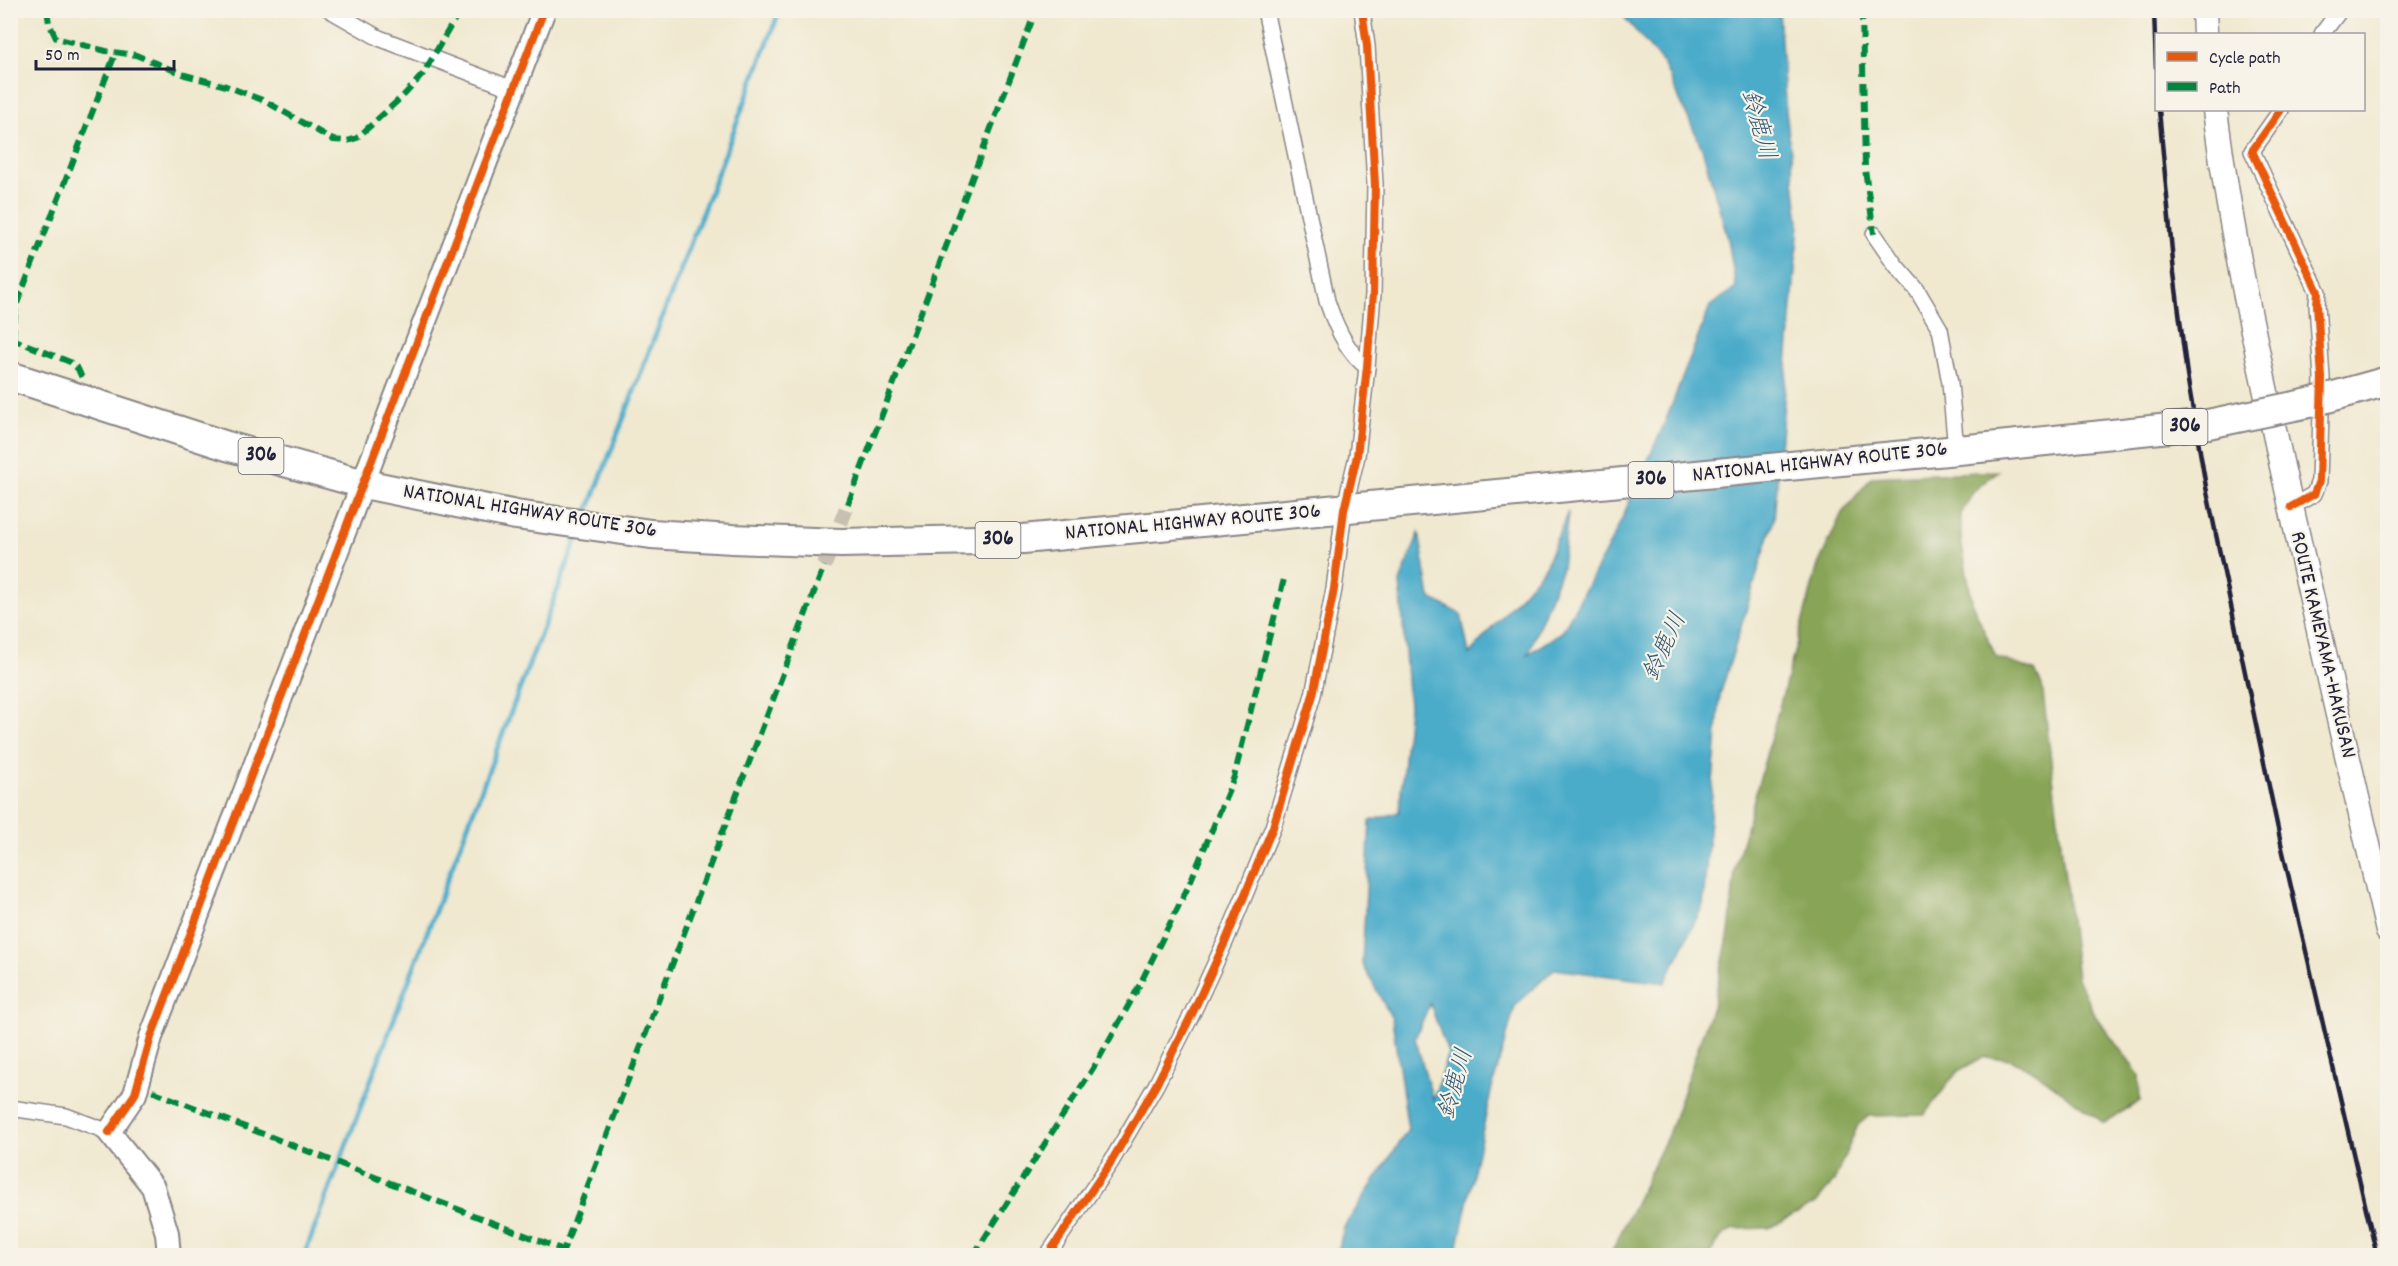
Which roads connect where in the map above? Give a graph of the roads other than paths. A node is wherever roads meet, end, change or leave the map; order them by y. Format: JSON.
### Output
{"nodes":[{"id":1,"x":330,"y":10,"type":"edge"},
{"id":2,"x":544,"y":10,"type":"edge"},
{"id":3,"x":1265,"y":10,"type":"edge"},
{"id":4,"x":1362,"y":10,"type":"edge"},
{"id":5,"x":2204,"y":10,"type":"edge"},
{"id":6,"x":2340,"y":10,"type":"edge"},
{"id":7,"x":2205,"y":33,"type":"edge"},
{"id":8,"x":2323,"y":33,"type":"edge"},
{"id":9,"x":513,"y":89,"type":"junction"},
{"id":10,"x":2215,"y":111,"type":"edge"},
{"id":11,"x":2280,"y":111,"type":"edge"},
{"id":12,"x":1874,"y":234,"type":"dead end"},
{"id":13,"x":1367,"y":367,"type":"junction"},
{"id":14,"x":10,"y":376,"type":"edge"},
{"id":15,"x":2388,"y":381,"type":"edge"},
{"id":16,"x":1958,"y":450,"type":"junction"},
{"id":17,"x":364,"y":484,"type":"junction"},
{"id":18,"x":2291,"y":507,"type":"junction"},
{"id":19,"x":1353,"y":509,"type":"junction"},
{"id":20,"x":2388,"y":931,"type":"edge"},
{"id":21,"x":10,"y":1108,"type":"edge"},
{"id":22,"x":109,"y":1132,"type":"junction"},
{"id":23,"x":169,"y":1256,"type":"edge"},
{"id":24,"x":1047,"y":1256,"type":"edge"}],
"edges":[{"from":1,"to":9,"type":"street"},
{"from":2,"to":9,"type":"street"},
{"from":3,"to":13,"type":"street"},
{"from":4,"to":13,"type":"street"},
{"from":5,"to":7,"type":"main road"},
{"from":6,"to":8,"type":"street"},
{"from":9,"to":17,"type":"street"},
{"from":10,"to":18,"type":"main road","name":"ROUTE KAMEYAMA-HAKUSAN"},
{"from":11,"to":18,"type":"street"},
{"from":12,"to":16,"type":"street"},
{"from":13,"to":19,"type":"street"},
{"from":14,"to":17,"type":"highway","name":"NATIONAL HIGHWAY ROUTE 306","number":"306"},
{"from":15,"to":16,"type":"highway","name":"NATIONAL HIGHWAY ROUTE 306","number":"306","bridge":true},
{"from":16,"to":19,"type":"highway","name":"NATIONAL HIGHWAY ROUTE 306","number":"306"},
{"from":17,"to":19,"type":"highway","name":"NATIONAL HIGHWAY ROUTE 306","number":"306"},
{"from":17,"to":22,"type":"street"},
{"from":18,"to":20,"type":"main road","name":"ROUTE KAMEYAMA-HAKUSAN"},
{"from":19,"to":24,"type":"street"},
{"from":21,"to":22,"type":"street"},
{"from":22,"to":23,"type":"street"}]}
